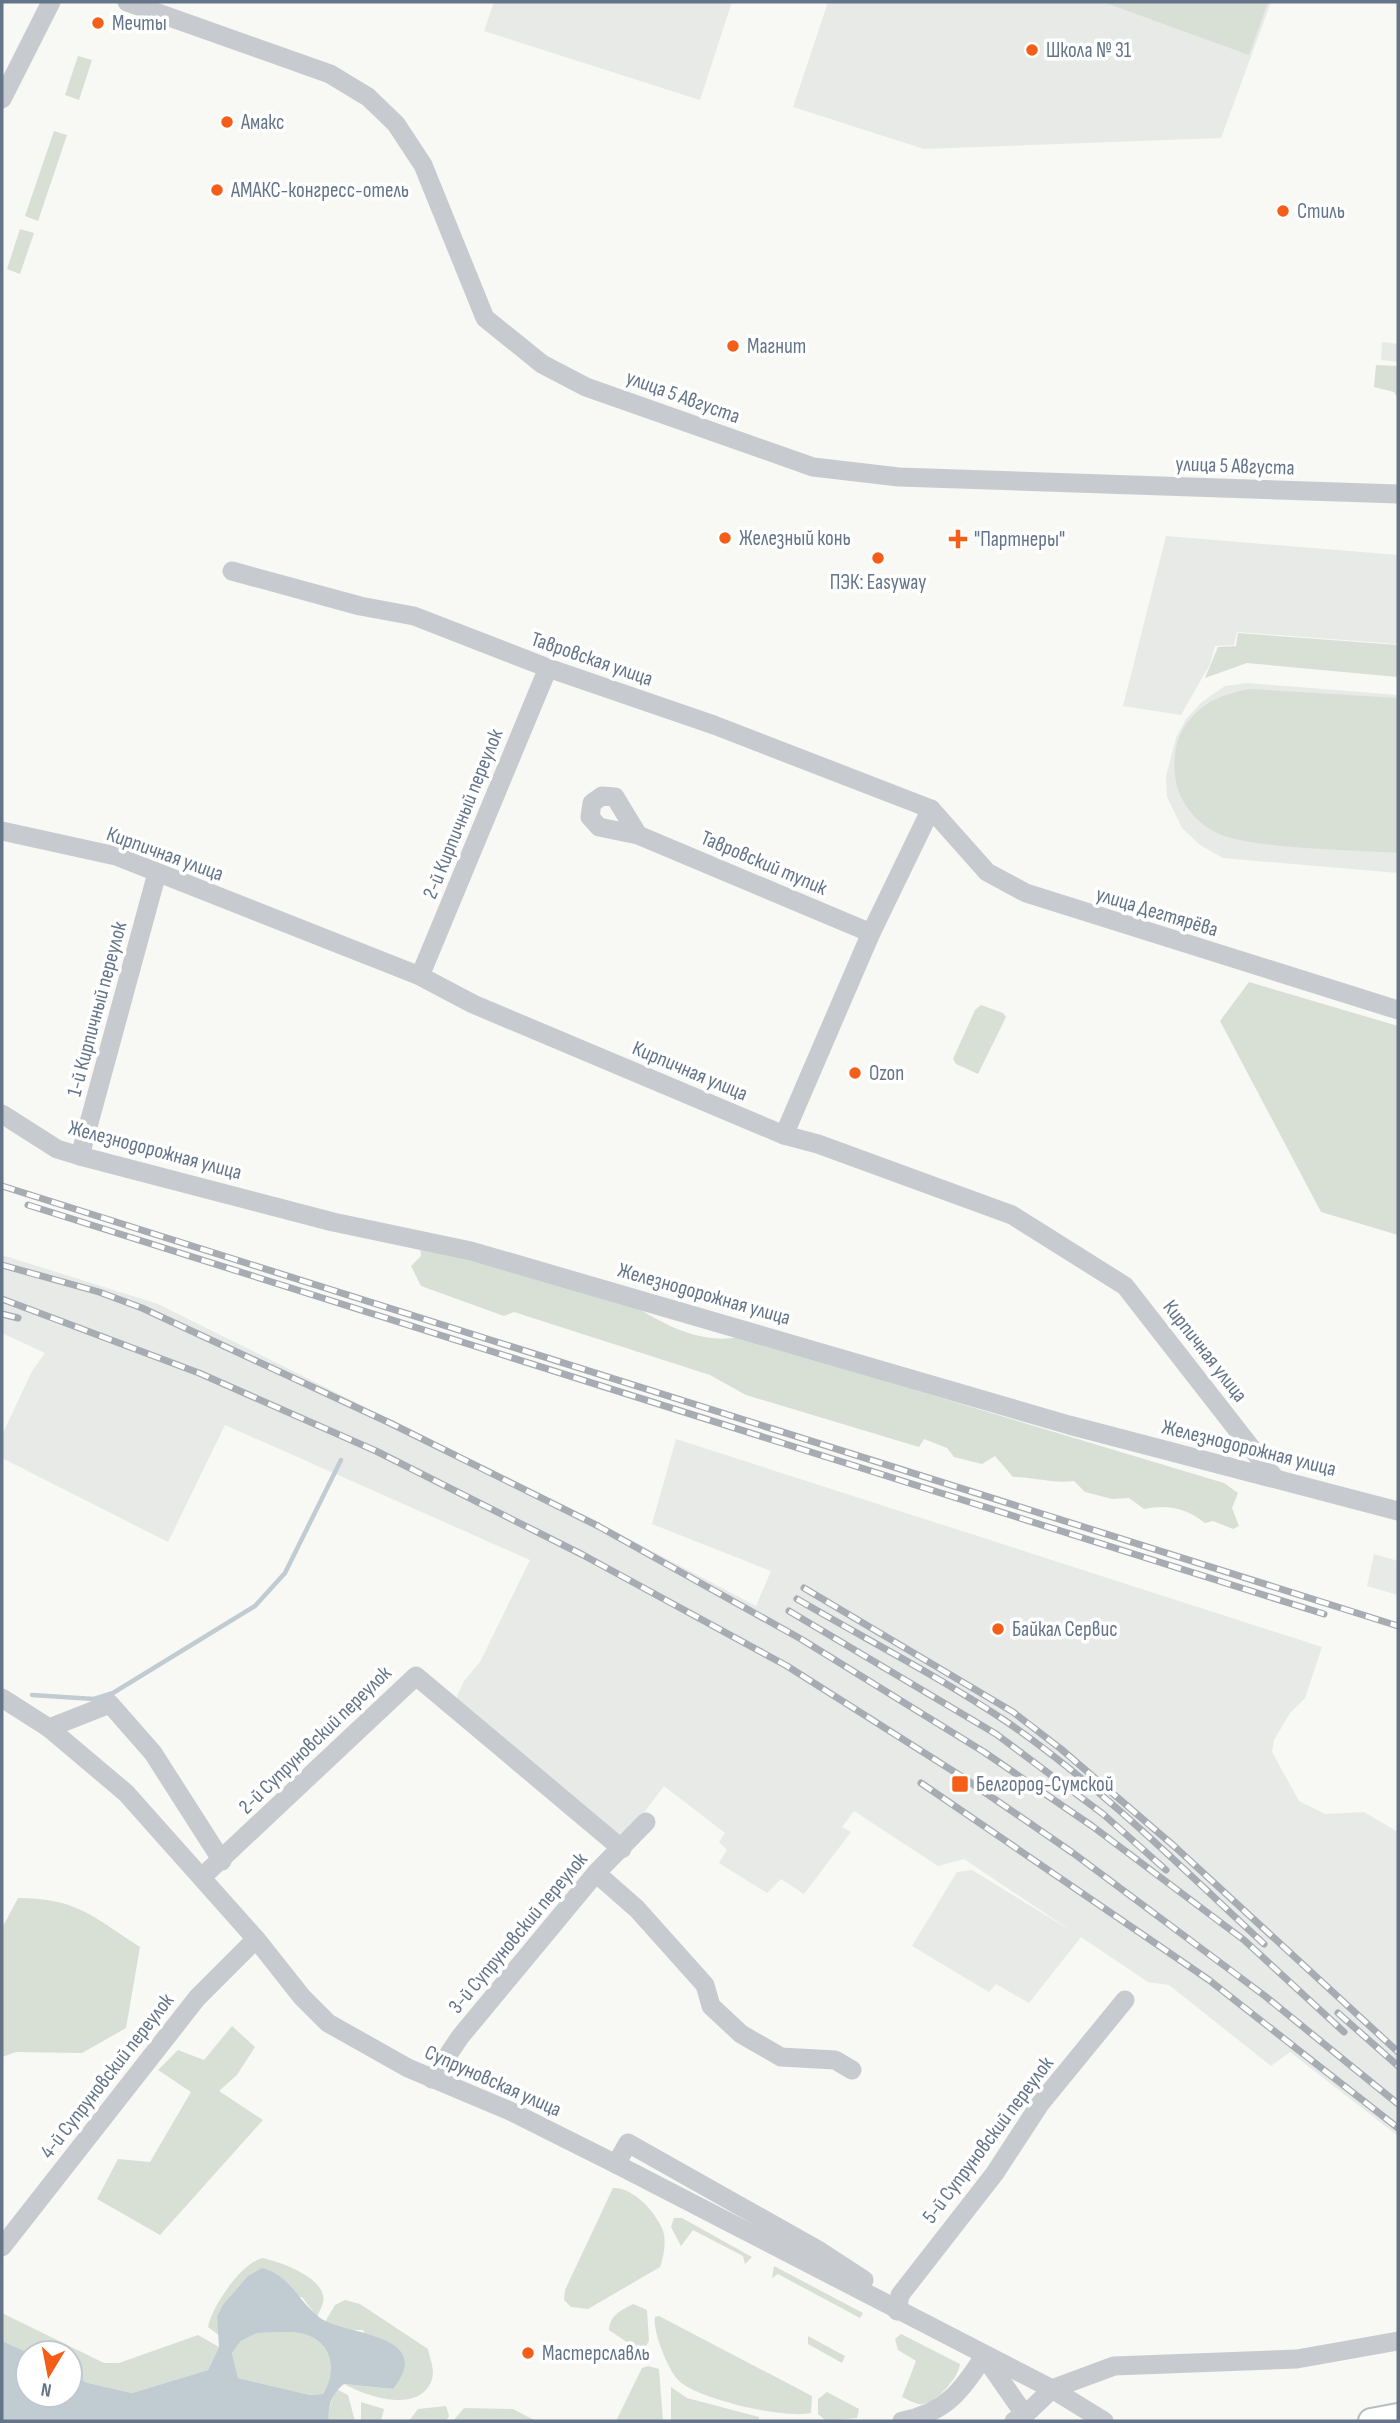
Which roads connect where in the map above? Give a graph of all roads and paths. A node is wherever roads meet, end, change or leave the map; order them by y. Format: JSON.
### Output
{"nodes":[{"id":1,"x":51,"y":2,"type":"edge"},
{"id":2,"x":127,"y":2,"type":"edge"},
{"id":3,"x":2,"y":99,"type":"edge"},
{"id":4,"x":1398,"y":494,"type":"edge"},
{"id":5,"x":232,"y":571,"type":"dead end"},
{"id":6,"x":548,"y":668,"type":"junction"},
{"id":7,"x":931,"y":809,"type":"junction"},
{"id":8,"x":2,"y":831,"type":"edge"},
{"id":9,"x":638,"y":835,"type":"dead end"},
{"id":10,"x":157,"y":873,"type":"junction"},
{"id":11,"x":871,"y":933,"type":"junction"},
{"id":12,"x":420,"y":976,"type":"junction"},
{"id":13,"x":1398,"y":1010,"type":"edge"},
{"id":14,"x":2,"y":1114,"type":"edge"},
{"id":15,"x":784,"y":1135,"type":"junction"},
{"id":16,"x":80,"y":1156,"type":"junction"},
{"id":17,"x":1274,"y":1477,"type":"junction"},
{"id":18,"x":1398,"y":1511,"type":"edge"},
{"id":19,"x":2,"y":1698,"type":"edge"},
{"id":20,"x":49,"y":1728,"type":"junction"},
{"id":21,"x":646,"y":1822,"type":"dead end"},
{"id":22,"x":622,"y":1849,"type":"junction"},
{"id":23,"x":222,"y":1861,"type":"junction"},
{"id":24,"x":596,"y":1872,"type":"junction"},
{"id":25,"x":202,"y":1877,"type":"junction"},
{"id":26,"x":256,"y":1939,"type":"junction"},
{"id":27,"x":1125,"y":2000,"type":"dead end"},
{"id":28,"x":852,"y":2070,"type":"dead end"},
{"id":29,"x":432,"y":2079,"type":"junction"},
{"id":30,"x":2,"y":2247,"type":"edge"},
{"id":31,"x":898,"y":2303,"type":"junction"},
{"id":32,"x":1398,"y":2341,"type":"edge"},
{"id":33,"x":984,"y":2356,"type":"junction"},
{"id":34,"x":1088,"y":2375,"type":"junction"},
{"id":35,"x":1052,"y":2389,"type":"junction"},
{"id":36,"x":1398,"y":2416,"type":"edge"},
{"id":37,"x":1020,"y":2418,"type":"edge"},
{"id":38,"x":1098,"y":2419,"type":"edge"},
{"id":39,"x":902,"y":2421,"type":"edge"},
{"id":40,"x":1371,"y":2421,"type":"edge"}],
"edges":[{"from":1,"to":3,"type":"street"},
{"from":2,"to":4,"type":"street","name":"улица 5 Августа"},
{"from":5,"to":6,"type":"street","name":"Тавровская улица"},
{"from":6,"to":7,"type":"street","name":"Тавровская улица"},
{"from":6,"to":12,"type":"street","name":"2-й Кирпичный переулок"},
{"from":7,"to":11,"type":"street"},
{"from":7,"to":13,"type":"street","name":"улица Дегтярёва"},
{"from":8,"to":10,"type":"street","name":"Кирпичная улица"},
{"from":9,"to":11,"type":"street","name":"Тавровский тупик"},
{"from":10,"to":12,"type":"street","name":"Кирпичная улица"},
{"from":10,"to":16,"type":"street","name":"1-й Кирпичный переулок"},
{"from":11,"to":15,"type":"street"},
{"from":12,"to":15,"type":"street","name":"Кирпичная улица"},
{"from":14,"to":16,"type":"street","name":"Железнодорожная улица"},
{"from":15,"to":17,"type":"street","name":"Кирпичная улица"},
{"from":16,"to":17,"type":"street","name":"Железнодорожная улица"},
{"from":17,"to":18,"type":"street","name":"Железнодорожная улица"},
{"from":19,"to":20,"type":"street","name":"Супруновская улица"},
{"from":20,"to":23,"type":"street"},
{"from":20,"to":25,"type":"street","name":"Супруновская улица"},
{"from":21,"to":22,"type":"street","name":"3-й Супруновский переулок"},
{"from":22,"to":23,"type":"street","name":"2-й Супруновский переулок"},
{"from":22,"to":24,"type":"street","name":"3-й Супруновский переулок"},
{"from":23,"to":25,"type":"street","name":"2-й Супруновский переулок"},
{"from":24,"to":28,"type":"street"},
{"from":24,"to":29,"type":"street","name":"3-й Супруновский переулок"},
{"from":25,"to":26,"type":"street","name":"Супруновская улица"},
{"from":26,"to":29,"type":"street","name":"Супруновская улица"},
{"from":26,"to":30,"type":"street","name":"4-й Супруновский переулок"},
{"from":27,"to":31,"type":"street","name":"5-й Супруновский переулок"},
{"from":29,"to":31,"type":"street","name":"Супруновская улица"},
{"from":31,"to":33,"type":"street"},
{"from":32,"to":34,"type":"street"},
{"from":33,"to":35,"type":"street"},
{"from":33,"to":37,"type":"street"},
{"from":33,"to":39,"type":"street"},
{"from":34,"to":35,"type":"street"},
{"from":34,"to":38,"type":"street"},
{"from":35,"to":37,"type":"street"},
{"from":35,"to":38,"type":"street"},
{"from":36,"to":40,"type":"main road"}]}
